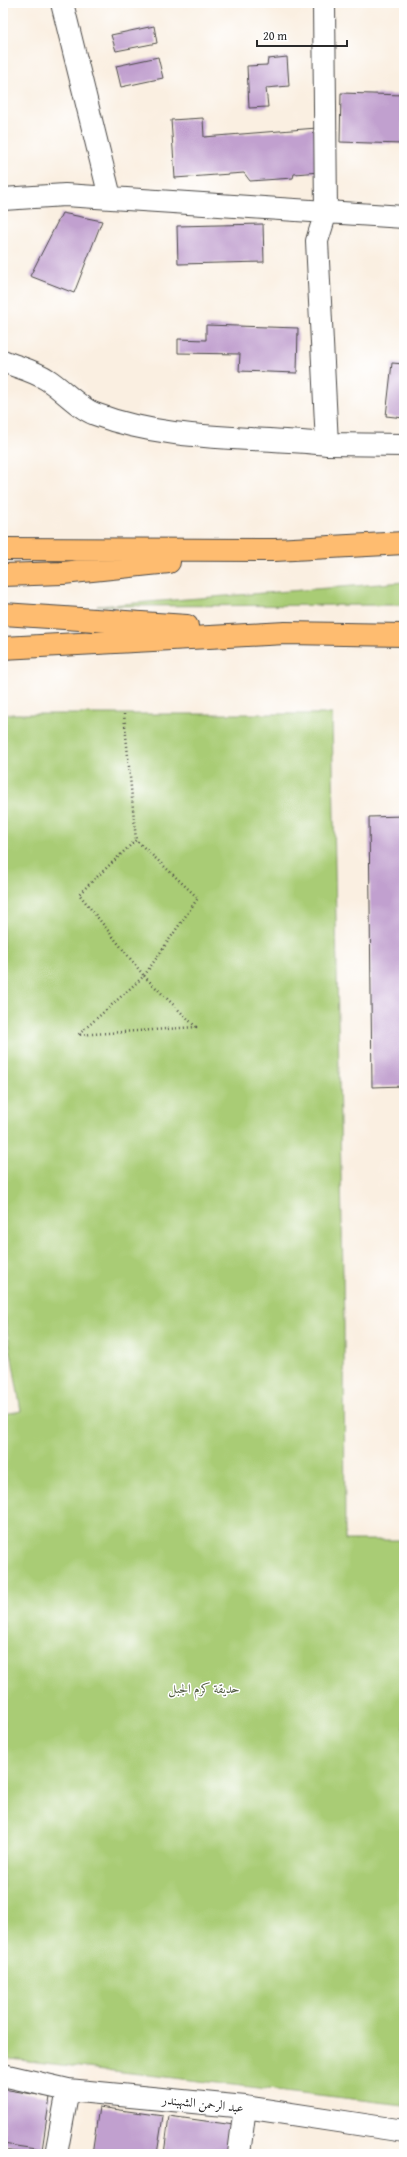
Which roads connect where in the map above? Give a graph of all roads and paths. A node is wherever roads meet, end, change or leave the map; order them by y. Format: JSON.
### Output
{"nodes":[{"id":1,"x":62,"y":3,"type":"edge"},
{"id":2,"x":324,"y":3,"type":"edge"},
{"id":3,"x":110,"y":197,"type":"junction"},
{"id":4,"x":3,"y":199,"type":"edge"},
{"id":5,"x":326,"y":212,"type":"junction"},
{"id":6,"x":404,"y":217,"type":"edge"},
{"id":7,"x":3,"y":361,"type":"edge"},
{"id":8,"x":327,"y":444,"type":"junction"},
{"id":9,"x":404,"y":445,"type":"edge"},
{"id":10,"x":404,"y":543,"type":"edge"},
{"id":11,"x":3,"y":549,"type":"edge"},
{"id":12,"x":275,"y":550,"type":"junction"},
{"id":13,"x":3,"y":574,"type":"edge"},
{"id":14,"x":3,"y":614,"type":"edge"},
{"id":15,"x":285,"y":633,"type":"junction"},
{"id":16,"x":404,"y":635,"type":"edge"},
{"id":17,"x":3,"y":648,"type":"edge"},
{"id":18,"x":124,"y":714,"type":"dead end"},
{"id":19,"x":136,"y":840,"type":"junction"},
{"id":20,"x":144,"y":976,"type":"junction"},
{"id":21,"x":3,"y":2075,"type":"edge"},
{"id":22,"x":68,"y":2090,"type":"junction"},
{"id":23,"x":245,"y":2107,"type":"junction"},
{"id":24,"x":404,"y":2131,"type":"edge"},
{"id":25,"x":56,"y":2154,"type":"edge"},
{"id":26,"x":238,"y":2154,"type":"edge"}],
"edges":[{"from":1,"to":3,"type":"street"},
{"from":2,"to":5,"type":"street"},
{"from":3,"to":4,"type":"street"},
{"from":3,"to":5,"type":"street"},
{"from":5,"to":6,"type":"street"},
{"from":5,"to":8,"type":"street"},
{"from":7,"to":8,"type":"street"},
{"from":8,"to":9,"type":"street"},
{"from":10,"to":12,"type":"main road"},
{"from":11,"to":12,"type":"main road"},
{"from":12,"to":13,"type":"main road"},
{"from":14,"to":15,"type":"main road"},
{"from":15,"to":16,"type":"main road"},
{"from":15,"to":17,"type":"main road"},
{"from":18,"to":19,"type":"path"},
{"from":19,"to":20,"type":"path"},
{"from":19,"to":20,"type":"path"},
{"from":20,"to":20,"type":"path"},
{"from":21,"to":22,"type":"street","name":"عبد الرحمن الشهبندر"},
{"from":22,"to":23,"type":"street","name":"عبد الرحمن الشهبندر"},
{"from":22,"to":25,"type":"street"},
{"from":23,"to":24,"type":"street","name":"عبد الرحمن الشهبندر"},
{"from":23,"to":26,"type":"street"}]}
